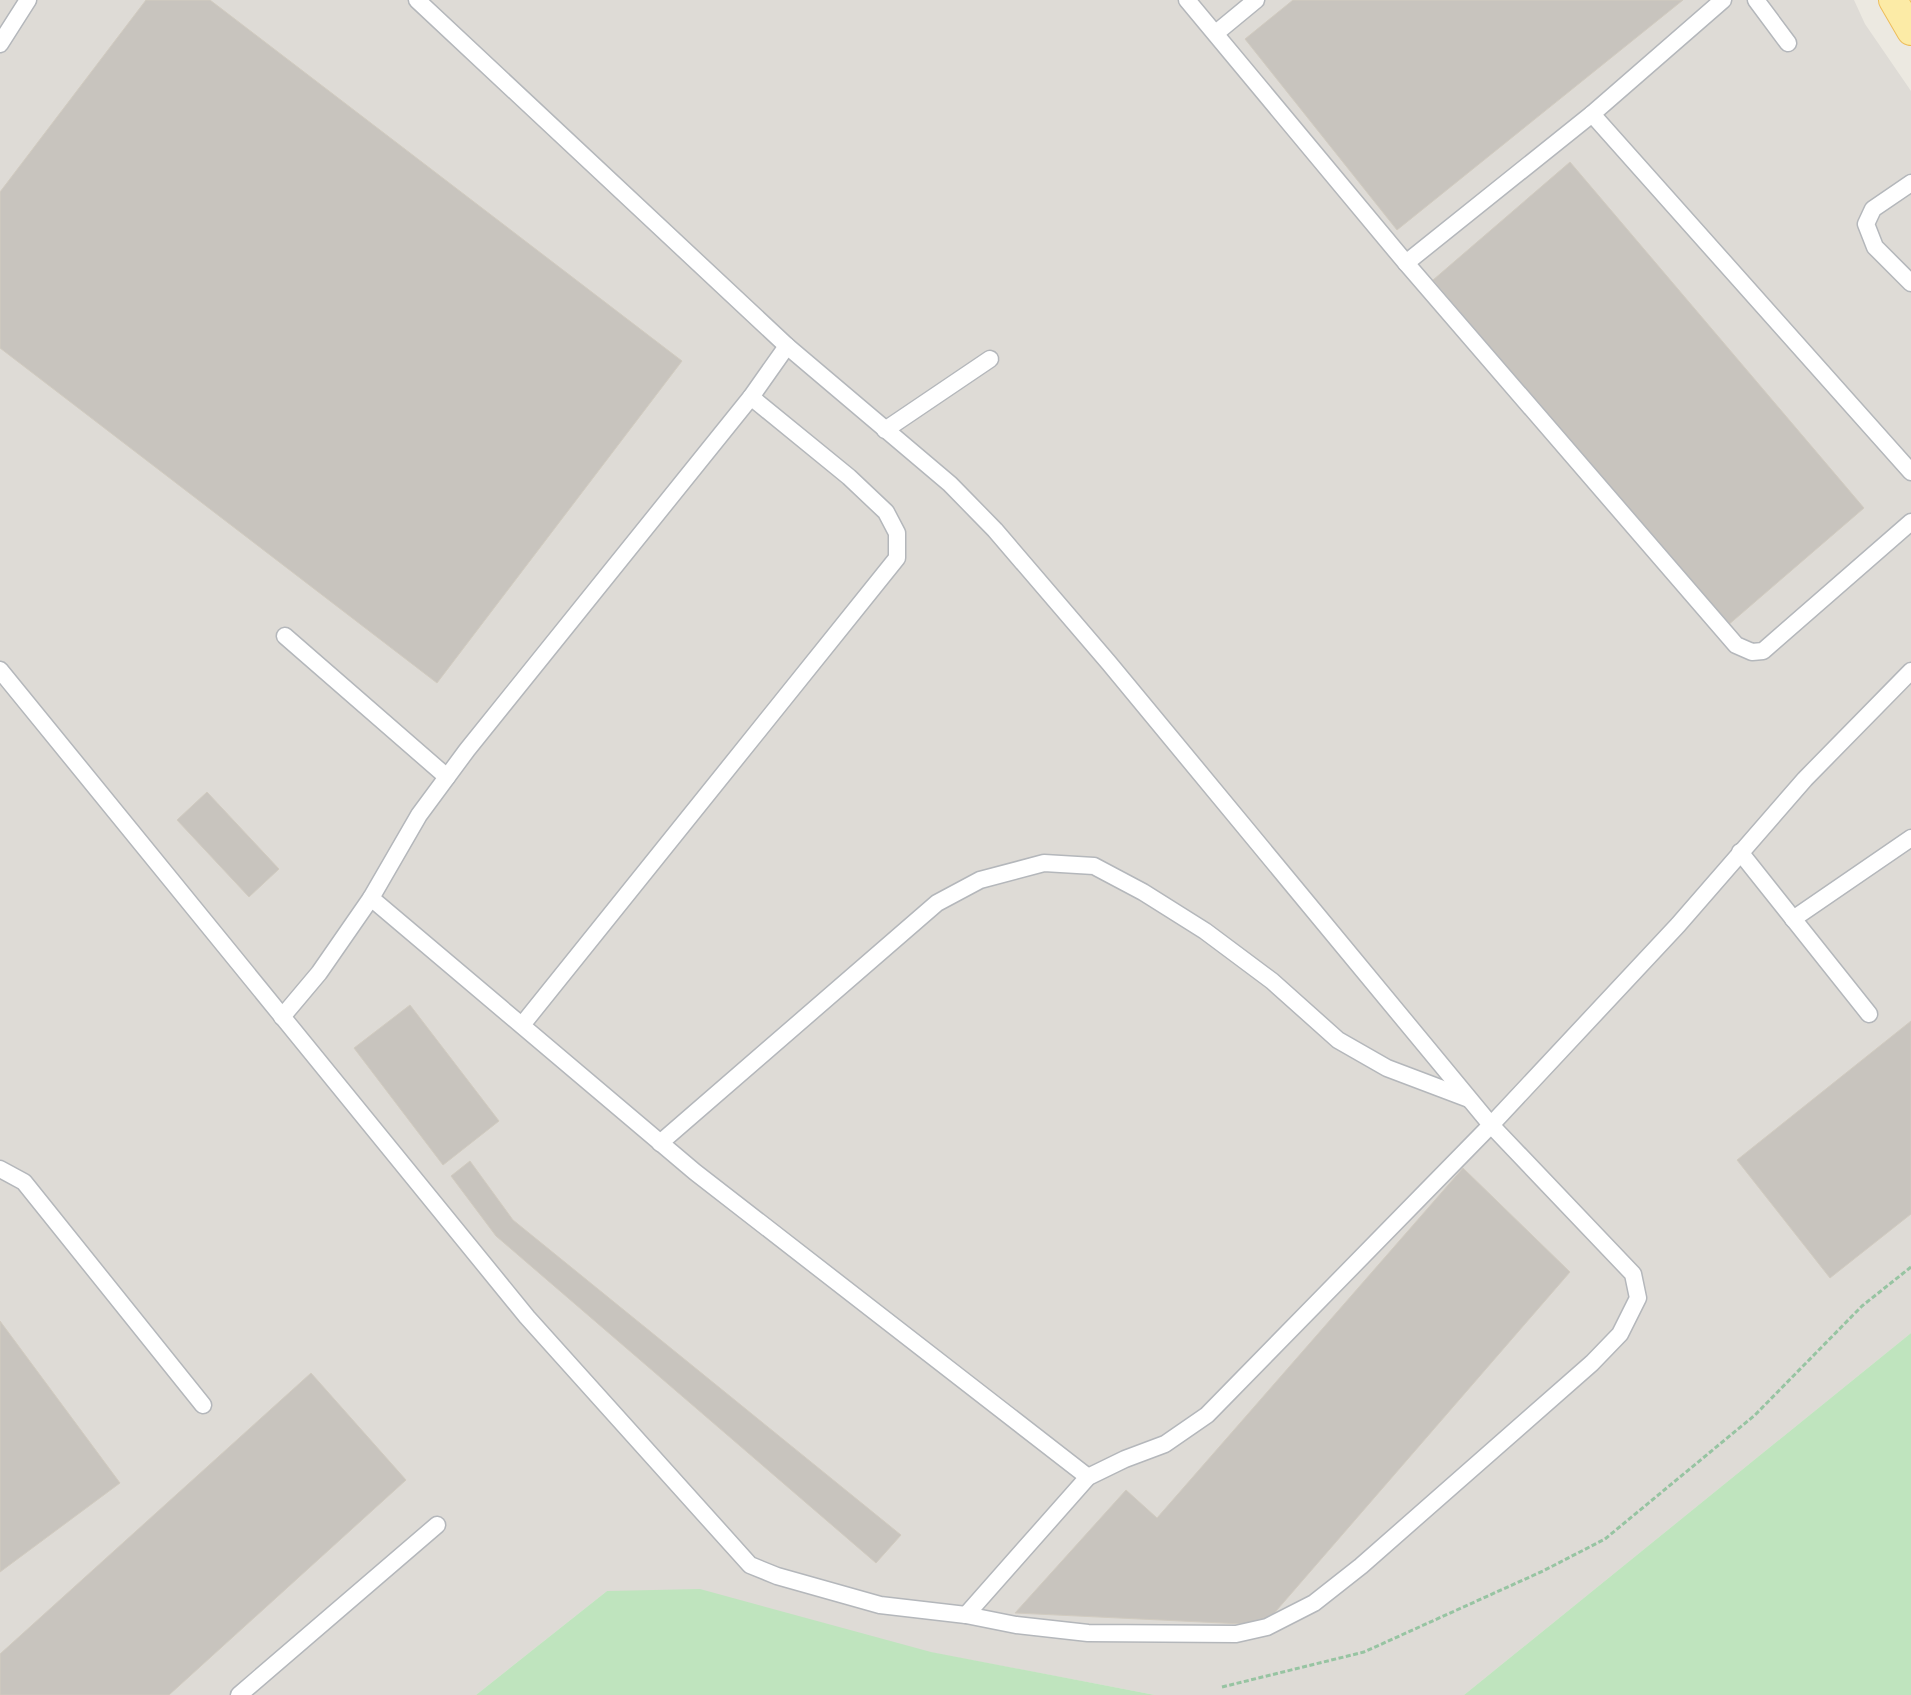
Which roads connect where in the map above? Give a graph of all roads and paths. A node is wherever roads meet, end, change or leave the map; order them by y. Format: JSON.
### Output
{"nodes":[{"id":1,"x":28,"y":0,"type":"edge"},
{"id":2,"x":418,"y":0,"type":"edge"},
{"id":3,"x":1187,"y":0,"type":"edge"},
{"id":4,"x":1256,"y":0,"type":"edge"},
{"id":5,"x":1723,"y":0,"type":"edge"},
{"id":6,"x":1756,"y":0,"type":"edge"},
{"id":7,"x":1893,"y":0,"type":"edge"},
{"id":8,"x":1911,"y":31,"type":"edge"},
{"id":9,"x":1216,"y":33,"type":"junction"},
{"id":10,"x":0,"y":44,"type":"edge"},
{"id":11,"x":1788,"y":44,"type":"dead end"},
{"id":12,"x":1592,"y":114,"type":"junction"},
{"id":13,"x":1911,"y":183,"type":"edge"},
{"id":14,"x":1406,"y":263,"type":"junction"},
{"id":15,"x":1911,"y":283,"type":"edge"},
{"id":16,"x":787,"y":346,"type":"junction"},
{"id":17,"x":990,"y":359,"type":"dead end"},
{"id":18,"x":751,"y":397,"type":"junction"},
{"id":19,"x":885,"y":430,"type":"junction"},
{"id":20,"x":1911,"y":472,"type":"edge"},
{"id":21,"x":1911,"y":522,"type":"edge"},
{"id":22,"x":285,"y":636,"type":"dead end"},
{"id":23,"x":0,"y":670,"type":"edge"},
{"id":24,"x":1911,"y":671,"type":"edge"},
{"id":25,"x":447,"y":777,"type":"junction"},
{"id":26,"x":1911,"y":838,"type":"edge"},
{"id":27,"x":1740,"y":852,"type":"junction"},
{"id":28,"x":371,"y":898,"type":"junction"},
{"id":29,"x":1793,"y":919,"type":"junction"},
{"id":30,"x":1869,"y":1014,"type":"dead end"},
{"id":31,"x":282,"y":1017,"type":"junction"},
{"id":32,"x":522,"y":1025,"type":"junction"},
{"id":33,"x":1471,"y":1100,"type":"junction"},
{"id":34,"x":1491,"y":1125,"type":"junction"},
{"id":35,"x":660,"y":1143,"type":"junction"},
{"id":36,"x":0,"y":1169,"type":"edge"},
{"id":37,"x":1911,"y":1267,"type":"edge"},
{"id":38,"x":203,"y":1405,"type":"dead end"},
{"id":39,"x":1088,"y":1477,"type":"junction"},
{"id":40,"x":437,"y":1525,"type":"dead end"},
{"id":41,"x":966,"y":1616,"type":"junction"},
{"id":42,"x":1222,"y":1687,"type":"dead end"},
{"id":43,"x":239,"y":1695,"type":"edge"}],
"edges":[{"from":1,"to":10,"type":"lane"},
{"from":2,"to":16,"type":"lane"},
{"from":3,"to":9,"type":"lane"},
{"from":4,"to":9,"type":"lane"},
{"from":5,"to":12,"type":"lane"},
{"from":6,"to":11,"type":"lane"},
{"from":7,"to":8,"type":"main road"},
{"from":9,"to":14,"type":"lane"},
{"from":12,"to":14,"type":"lane"},
{"from":12,"to":20,"type":"lane"},
{"from":13,"to":15,"type":"lane"},
{"from":14,"to":21,"type":"lane"},
{"from":16,"to":18,"type":"lane"},
{"from":16,"to":19,"type":"lane"},
{"from":17,"to":19,"type":"lane"},
{"from":18,"to":25,"type":"lane"},
{"from":18,"to":32,"type":"lane"},
{"from":19,"to":33,"type":"lane"},
{"from":22,"to":25,"type":"lane"},
{"from":23,"to":31,"type":"lane"},
{"from":24,"to":27,"type":"lane"},
{"from":25,"to":28,"type":"lane"},
{"from":26,"to":29,"type":"lane"},
{"from":27,"to":29,"type":"lane"},
{"from":27,"to":34,"type":"lane"},
{"from":28,"to":31,"type":"lane"},
{"from":28,"to":32,"type":"lane"},
{"from":29,"to":30,"type":"lane"},
{"from":31,"to":41,"type":"lane"},
{"from":32,"to":35,"type":"lane"},
{"from":33,"to":34,"type":"lane"},
{"from":33,"to":35,"type":"lane"},
{"from":34,"to":39,"type":"lane"},
{"from":34,"to":41,"type":"lane"},
{"from":35,"to":39,"type":"lane"},
{"from":36,"to":38,"type":"lane"},
{"from":37,"to":42,"type":"path"},
{"from":39,"to":41,"type":"lane"},
{"from":40,"to":43,"type":"lane"}]}
